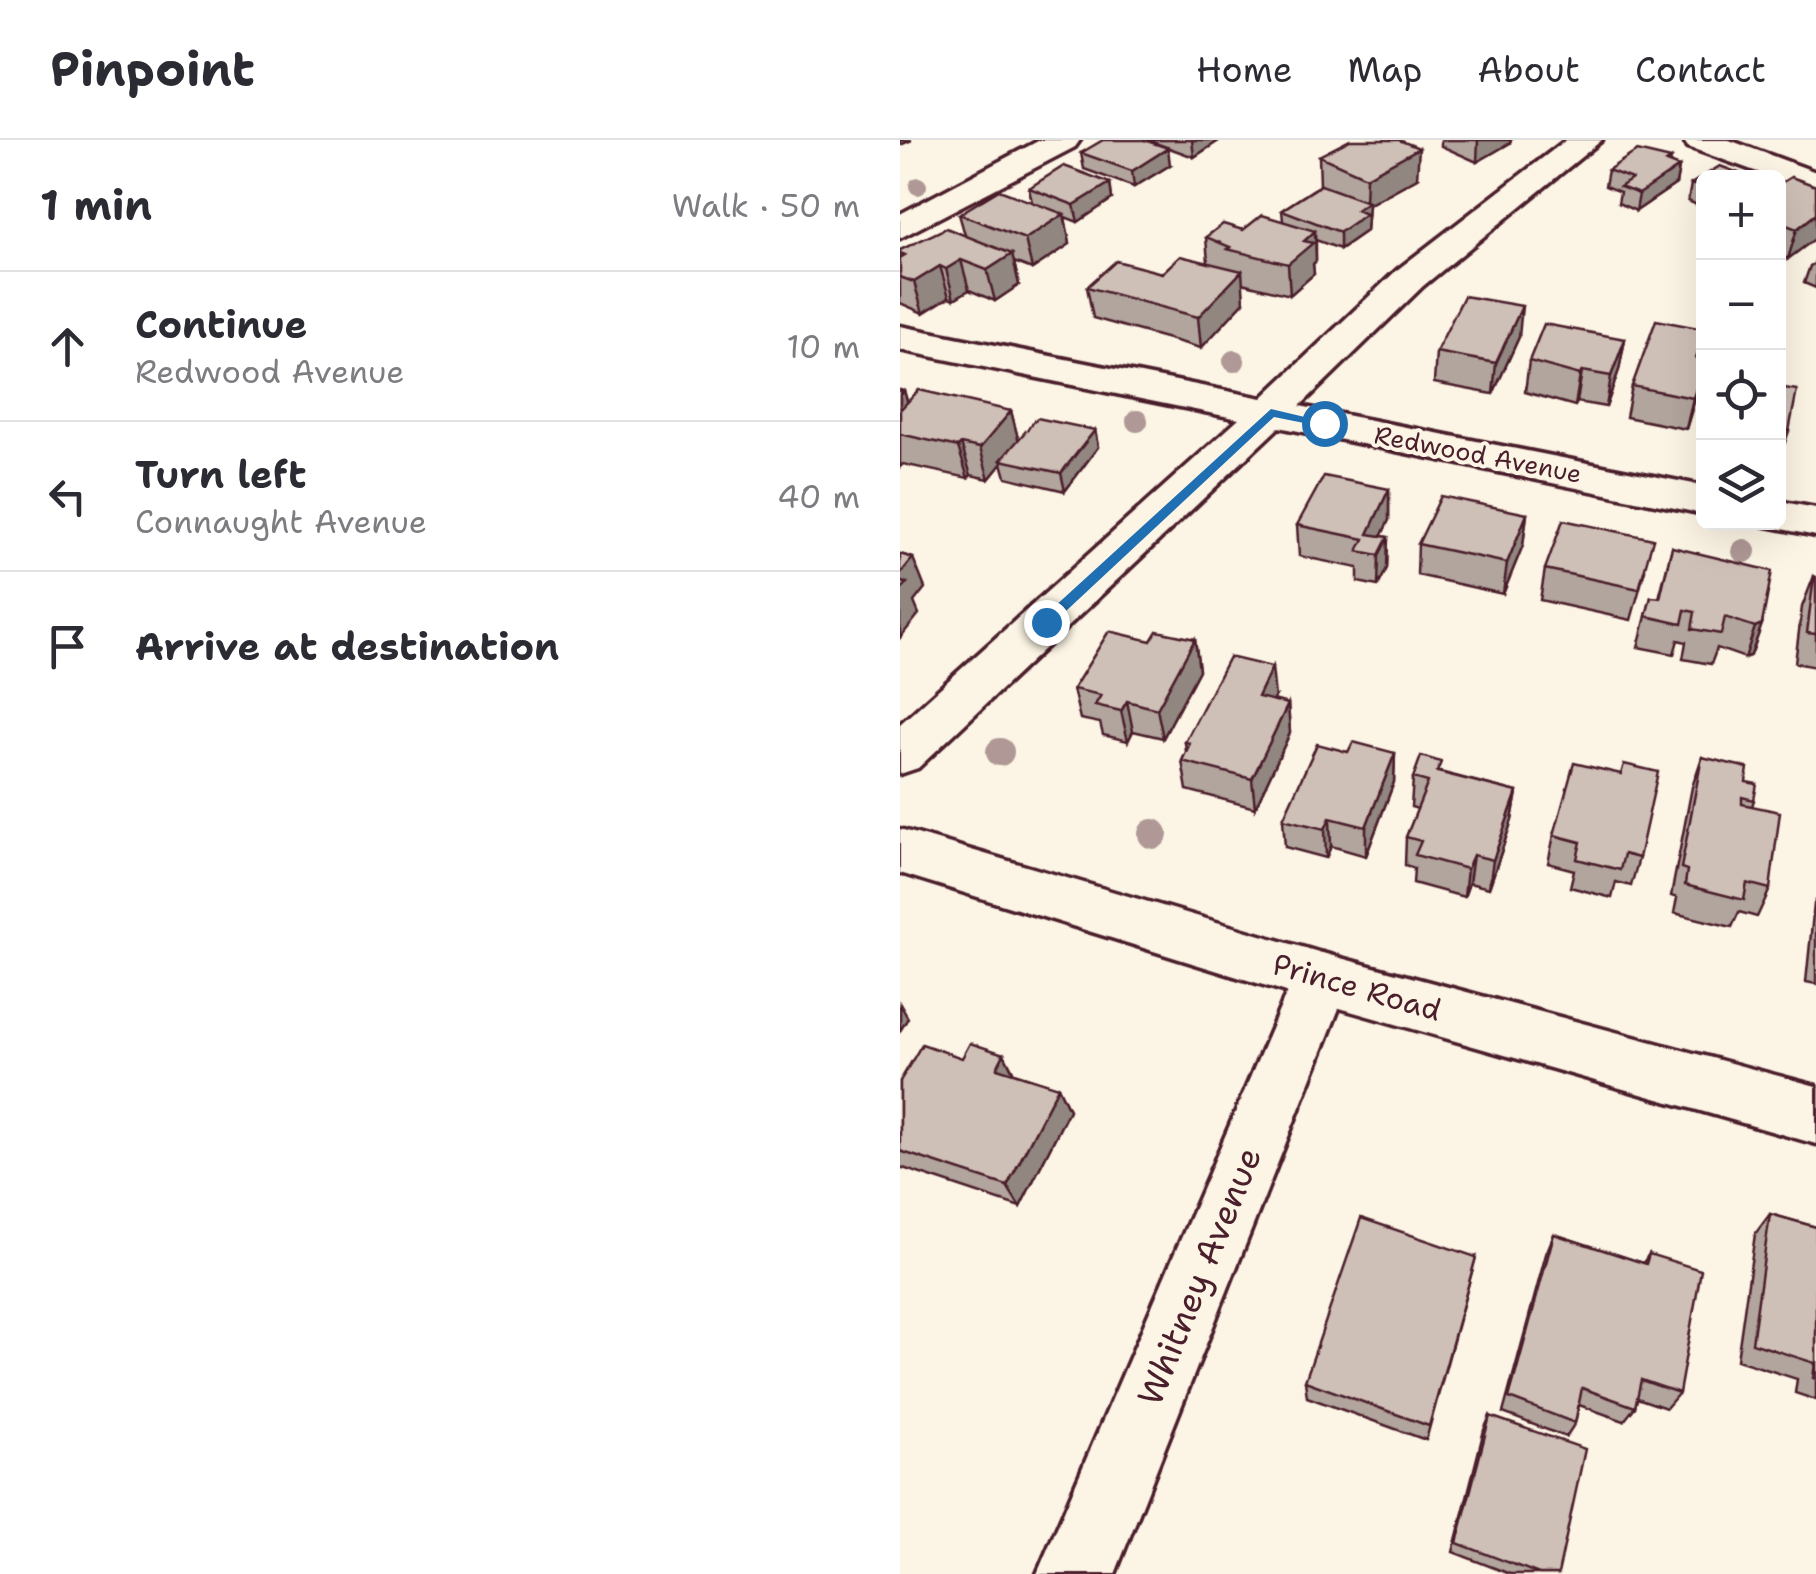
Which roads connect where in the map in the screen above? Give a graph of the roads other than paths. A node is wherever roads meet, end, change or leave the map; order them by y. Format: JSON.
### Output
{"nodes":[{"id":1,"x":1064,"y":140,"type":"edge"},
{"id":2,"x":1586,"y":140,"type":"edge"},
{"id":3,"x":1699,"y":140,"type":"edge"},
{"id":4,"x":1816,"y":183,"type":"edge"},
{"id":5,"x":900,"y":228,"type":"edge"},
{"id":6,"x":900,"y":338,"type":"edge"},
{"id":7,"x":1271,"y":412,"type":"junction"},
{"id":8,"x":1696,"y":498,"type":"edge"},
{"id":9,"x":1786,"y":516,"type":"edge"},
{"id":10,"x":1816,"y":522,"type":"edge"},
{"id":11,"x":900,"y":754,"type":"edge"},
{"id":12,"x":900,"y":851,"type":"edge"},
{"id":13,"x":1322,"y":978,"type":"junction"},
{"id":14,"x":1816,"y":1115,"type":"edge"},
{"id":15,"x":1076,"y":1574,"type":"edge"}],
"edges":[{"from":1,"to":5,"type":"street"},
{"from":2,"to":7,"type":"street"},
{"from":3,"to":4,"type":"street"},
{"from":6,"to":7,"type":"street","name":"Redwood Avenue"},
{"from":7,"to":8,"type":"street","name":"Redwood Avenue"},
{"from":7,"to":11,"type":"street"},
{"from":9,"to":10,"type":"street"},
{"from":12,"to":13,"type":"street","name":"Prince Road"},
{"from":13,"to":14,"type":"street","name":"Prince Road"},
{"from":13,"to":15,"type":"street","name":"Whitney Avenue"}]}
